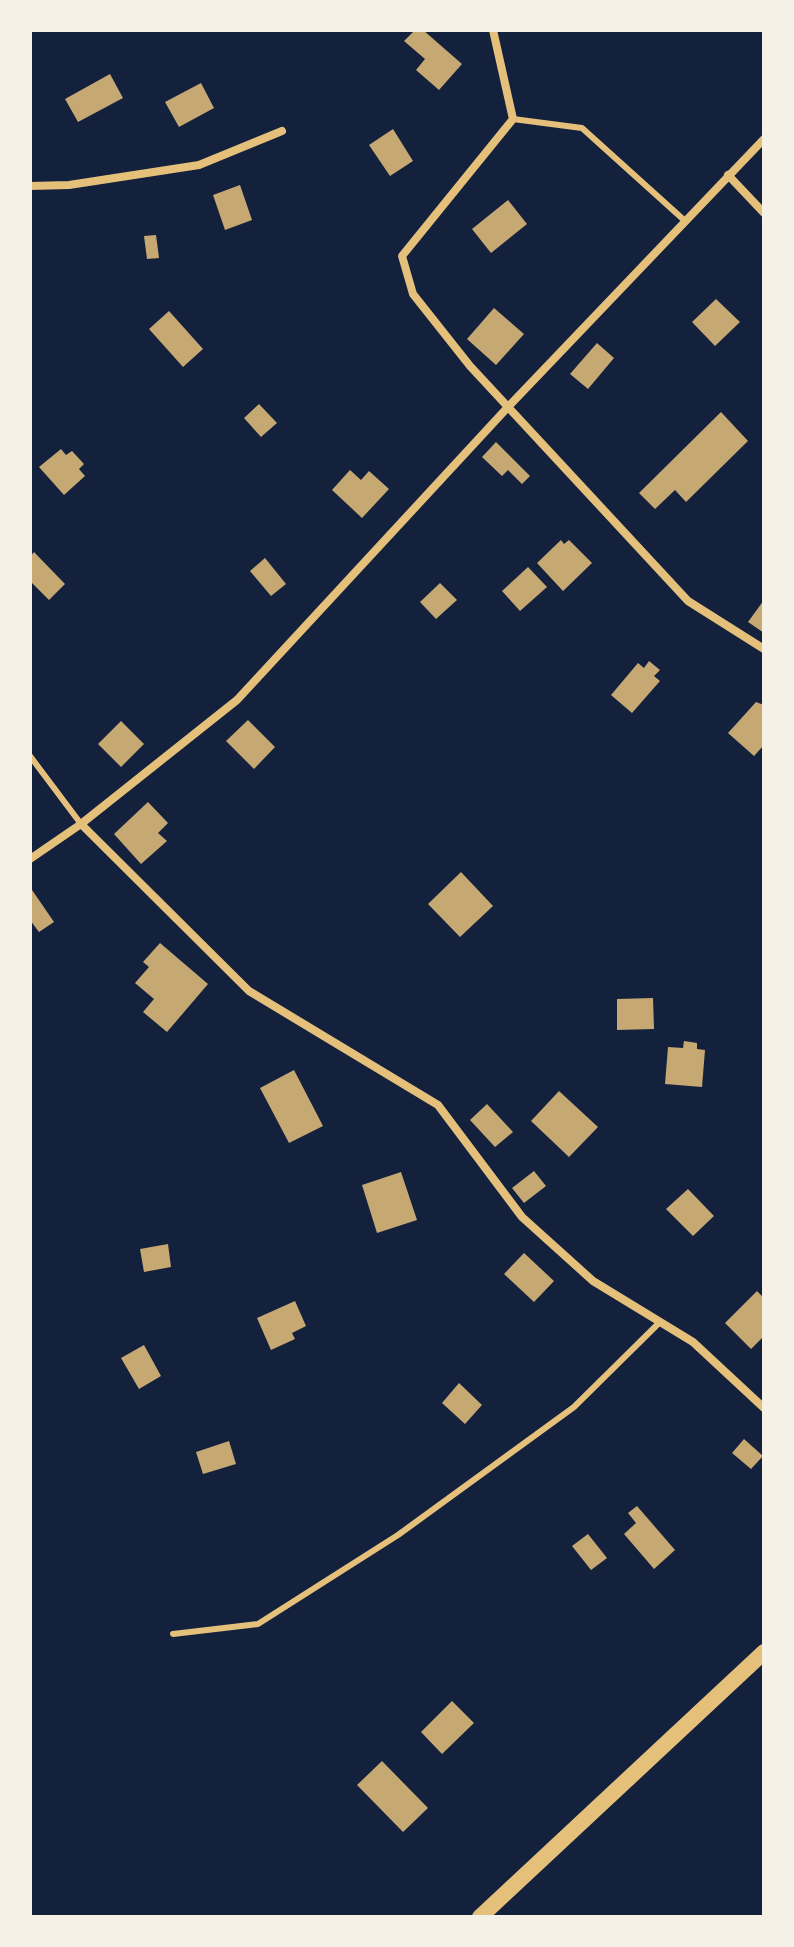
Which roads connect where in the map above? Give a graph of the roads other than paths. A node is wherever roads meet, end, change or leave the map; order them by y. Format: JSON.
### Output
{"nodes":[{"id":1,"x":493,"y":30,"type":"edge"},
{"id":2,"x":513,"y":119,"type":"junction"},
{"id":3,"x":282,"y":131,"type":"dead end"},
{"id":4,"x":764,"y":139,"type":"edge"},
{"id":5,"x":728,"y":175,"type":"junction"},
{"id":6,"x":30,"y":186,"type":"edge"},
{"id":7,"x":764,"y":213,"type":"edge"},
{"id":8,"x":684,"y":220,"type":"junction"},
{"id":9,"x":508,"y":407,"type":"junction"},
{"id":10,"x":764,"y":649,"type":"edge"},
{"id":11,"x":30,"y":756,"type":"edge"},
{"id":12,"x":81,"y":824,"type":"junction"},
{"id":13,"x":30,"y":859,"type":"edge"},
{"id":14,"x":660,"y":1322,"type":"junction"},
{"id":15,"x":764,"y":1408,"type":"edge"},
{"id":16,"x":173,"y":1634,"type":"dead end"},
{"id":17,"x":764,"y":1652,"type":"edge"},
{"id":18,"x":480,"y":1917,"type":"edge"}],
"edges":[{"from":1,"to":2,"type":"street"},
{"from":2,"to":8,"type":"lane"},
{"from":2,"to":9,"type":"street"},
{"from":3,"to":6,"type":"street"},
{"from":4,"to":5,"type":"street"},
{"from":5,"to":7,"type":"street"},
{"from":5,"to":8,"type":"street"},
{"from":8,"to":9,"type":"street"},
{"from":9,"to":10,"type":"street"},
{"from":9,"to":12,"type":"street"},
{"from":11,"to":12,"type":"lane"},
{"from":12,"to":13,"type":"street"},
{"from":12,"to":14,"type":"street"},
{"from":14,"to":15,"type":"street"},
{"from":14,"to":16,"type":"lane"},
{"from":17,"to":18,"type":"main road"}]}
